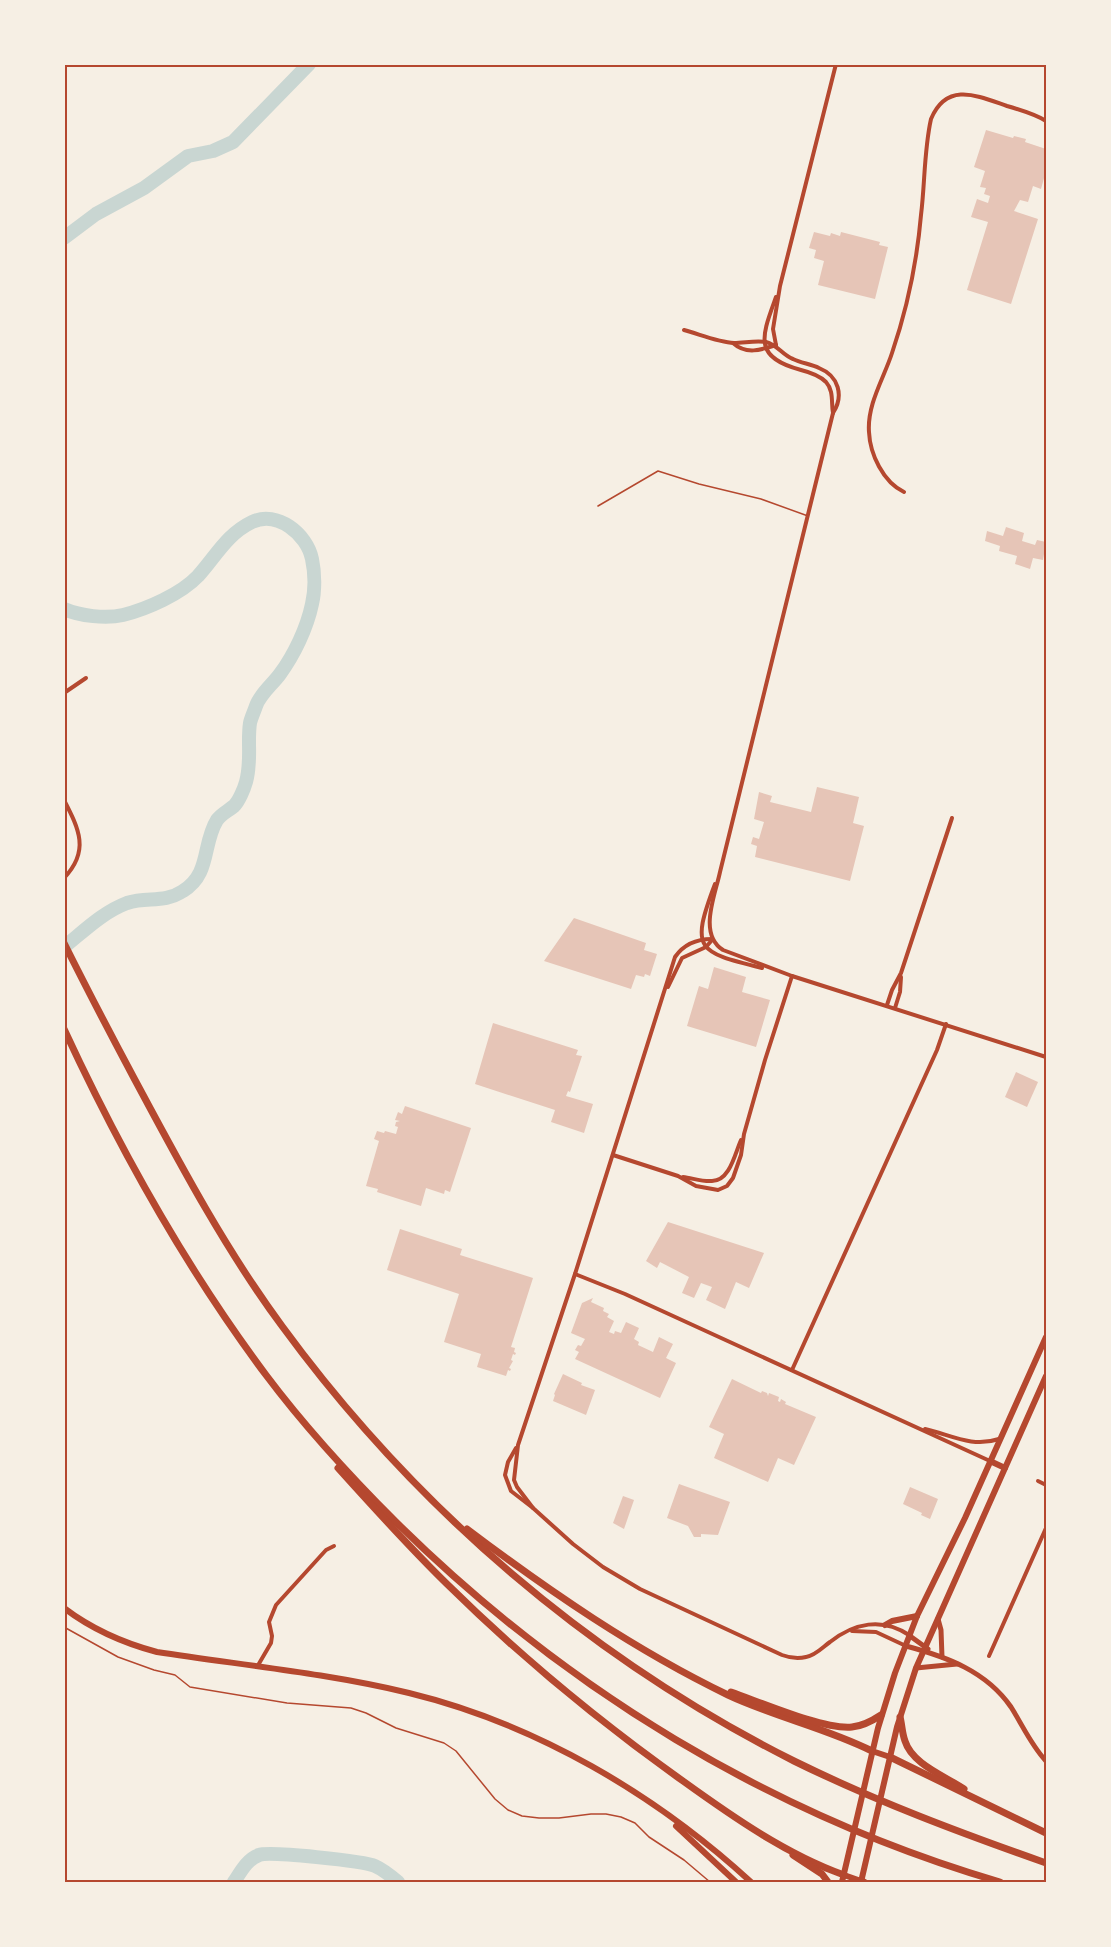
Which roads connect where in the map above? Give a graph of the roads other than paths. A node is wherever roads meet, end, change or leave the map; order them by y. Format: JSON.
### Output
{"nodes":[{"id":1,"x":836,"y":64,"type":"edge"},
{"id":2,"x":1047,"y":122,"type":"edge"},
{"id":3,"x":780,"y":286,"type":"junction"},
{"id":4,"x":684,"y":330,"type":"dead end"},
{"id":5,"x":764,"y":342,"type":"junction"},
{"id":6,"x":732,"y":343,"type":"junction"},
{"id":7,"x":776,"y":345,"type":"junction"},
{"id":8,"x":766,"y":349,"type":"junction"},
{"id":9,"x":834,"y":413,"type":"junction"},
{"id":10,"x":904,"y":492,"type":"dead end"},
{"id":11,"x":598,"y":506,"type":"dead end"},
{"id":12,"x":808,"y":516,"type":"junction"},
{"id":13,"x":86,"y":678,"type":"dead end"},
{"id":14,"x":64,"y":693,"type":"edge"},
{"id":15,"x":64,"y":800,"type":"edge"},
{"id":16,"x":952,"y":818,"type":"dead end"},
{"id":17,"x":720,"y":872,"type":"junction"},
{"id":18,"x":64,"y":878,"type":"edge"},
{"id":19,"x":712,"y":939,"type":"junction"},
{"id":20,"x":64,"y":943,"type":"edge"},
{"id":21,"x":703,"y":943,"type":"junction"},
{"id":22,"x":777,"y":971,"type":"junction"},
{"id":23,"x":901,"y":973,"type":"junction"},
{"id":24,"x":792,"y":976,"type":"junction"},
{"id":25,"x":661,"y":1004,"type":"junction"},
{"id":26,"x":887,"y":1005,"type":"junction"},
{"id":27,"x":895,"y":1008,"type":"junction"},
{"id":28,"x":946,"y":1024,"type":"junction"},
{"id":29,"x":64,"y":1029,"type":"edge"},
{"id":30,"x":1047,"y":1057,"type":"edge"},
{"id":31,"x":744,"y":1134,"type":"junction"},
{"id":32,"x":613,"y":1155,"type":"junction"},
{"id":33,"x":678,"y":1176,"type":"junction"},
{"id":34,"x":575,"y":1274,"type":"junction"},
{"id":35,"x":1047,"y":1337,"type":"edge"},
{"id":36,"x":792,"y":1370,"type":"junction"},
{"id":37,"x":267,"y":1376,"type":"junction"},
{"id":38,"x":1047,"y":1377,"type":"edge"},
{"id":39,"x":921,"y":1429,"type":"junction"},
{"id":40,"x":1000,"y":1439,"type":"junction"},
{"id":41,"x":518,"y":1445,"type":"junction"},
{"id":42,"x":990,"y":1461,"type":"junction"},
{"id":43,"x":1005,"y":1468,"type":"junction"},
{"id":44,"x":1038,"y":1481,"type":"dead end"},
{"id":45,"x":1047,"y":1485,"type":"edge"},
{"id":46,"x":436,"y":1506,"type":"junction"},
{"id":47,"x":533,"y":1508,"type":"junction"},
{"id":48,"x":1047,"y":1528,"type":"edge"},
{"id":49,"x":334,"y":1546,"type":"dead end"},
{"id":50,"x":64,"y":1608,"type":"edge"},
{"id":51,"x":917,"y":1616,"type":"junction"},
{"id":52,"x":938,"y":1619,"type":"junction"},
{"id":53,"x":885,"y":1625,"type":"junction"},
{"id":54,"x":849,"y":1631,"type":"junction"},
{"id":55,"x":910,"y":1636,"type":"junction"},
{"id":56,"x":906,"y":1646,"type":"junction"},
{"id":57,"x":924,"y":1648,"type":"junction"},
{"id":58,"x":989,"y":1656,"type":"dead end"},
{"id":59,"x":942,"y":1657,"type":"junction"},
{"id":60,"x":959,"y":1664,"type":"junction"},
{"id":61,"x":256,"y":1667,"type":"junction"},
{"id":62,"x":916,"y":1668,"type":"junction"},
{"id":63,"x":693,"y":1676,"type":"junction"},
{"id":64,"x":881,"y":1715,"type":"junction"},
{"id":65,"x":900,"y":1717,"type":"junction"},
{"id":66,"x":872,"y":1750,"type":"junction"},
{"id":67,"x":890,"y":1757,"type":"junction"},
{"id":68,"x":1047,"y":1761,"type":"edge"},
{"id":69,"x":653,"y":1806,"type":"junction"},
{"id":70,"x":990,"y":1806,"type":"junction"},
{"id":71,"x":1047,"y":1833,"type":"edge"},
{"id":72,"x":776,"y":1841,"type":"junction"},
{"id":73,"x":1047,"y":1863,"type":"edge"},
{"id":74,"x":961,"y":1871,"type":"junction"},
{"id":75,"x":843,"y":1879,"type":"edge"},
{"id":76,"x":736,"y":1882,"type":"edge"},
{"id":77,"x":751,"y":1882,"type":"edge"},
{"id":78,"x":828,"y":1882,"type":"edge"},
{"id":79,"x":862,"y":1882,"type":"edge"},
{"id":80,"x":990,"y":1882,"type":"edge"},
{"id":81,"x":1000,"y":1882,"type":"edge"}],
"edges":[{"from":1,"to":3,"type":"street"},
{"from":2,"to":10,"type":"street"},
{"from":3,"to":5,"type":"street"},
{"from":3,"to":7,"type":"street"},
{"from":4,"to":6,"type":"street"},
{"from":5,"to":6,"type":"street"},
{"from":5,"to":7,"type":"street"},
{"from":5,"to":8,"type":"street"},
{"from":6,"to":8,"type":"street"},
{"from":7,"to":8,"type":"street"},
{"from":7,"to":9,"type":"street"},
{"from":8,"to":9,"type":"street"},
{"from":9,"to":12,"type":"street"},
{"from":11,"to":12,"type":"lane"},
{"from":12,"to":17,"type":"street"},
{"from":13,"to":14,"type":"street"},
{"from":15,"to":18,"type":"street"},
{"from":16,"to":23,"type":"street"},
{"from":17,"to":19,"type":"street"},
{"from":17,"to":21,"type":"street"},
{"from":19,"to":21,"type":"street"},
{"from":19,"to":21,"type":"street"},
{"from":19,"to":22,"type":"street"},
{"from":20,"to":46,"type":"highway"},
{"from":21,"to":22,"type":"street"},
{"from":21,"to":25,"type":"street"},
{"from":21,"to":25,"type":"street"},
{"from":22,"to":24,"type":"street"},
{"from":23,"to":26,"type":"street"},
{"from":23,"to":27,"type":"street"},
{"from":24,"to":26,"type":"street"},
{"from":24,"to":31,"type":"street"},
{"from":25,"to":32,"type":"street"},
{"from":26,"to":27,"type":"street"},
{"from":27,"to":28,"type":"street"},
{"from":28,"to":30,"type":"street"},
{"from":28,"to":36,"type":"street"},
{"from":29,"to":37,"type":"highway"},
{"from":31,"to":33,"type":"street"},
{"from":31,"to":33,"type":"street"},
{"from":32,"to":33,"type":"street"},
{"from":32,"to":34,"type":"street"},
{"from":34,"to":36,"type":"street"},
{"from":34,"to":41,"type":"street"},
{"from":35,"to":40,"type":"main road"},
{"from":36,"to":39,"type":"street"},
{"from":37,"to":72,"type":"highway"},
{"from":37,"to":74,"type":"highway"},
{"from":38,"to":43,"type":"main road"},
{"from":39,"to":40,"type":"street"},
{"from":39,"to":42,"type":"street"},
{"from":40,"to":42,"type":"main road"},
{"from":41,"to":47,"type":"street"},
{"from":41,"to":47,"type":"street"},
{"from":42,"to":43,"type":"main road"},
{"from":42,"to":51,"type":"main road"},
{"from":43,"to":52,"type":"main road"},
{"from":44,"to":45,"type":"street"},
{"from":46,"to":63,"type":"highway"},
{"from":46,"to":73,"type":"highway"},
{"from":47,"to":54,"type":"street"},
{"from":48,"to":58,"type":"street"},
{"from":49,"to":61,"type":"street"},
{"from":50,"to":61,"type":"main road"},
{"from":51,"to":53,"type":"main road"},
{"from":51,"to":55,"type":"main road"},
{"from":52,"to":57,"type":"main road"},
{"from":52,"to":59,"type":"main road"},
{"from":53,"to":54,"type":"street"},
{"from":53,"to":55,"type":"street"},
{"from":54,"to":56,"type":"street"},
{"from":55,"to":56,"type":"main road"},
{"from":55,"to":57,"type":"main road"},
{"from":56,"to":57,"type":"main road"},
{"from":56,"to":64,"type":"main road"},
{"from":57,"to":59,"type":"main road"},
{"from":57,"to":62,"type":"main road"},
{"from":59,"to":60,"type":"main road"},
{"from":60,"to":62,"type":"main road"},
{"from":60,"to":68,"type":"main road"},
{"from":61,"to":69,"type":"main road"},
{"from":62,"to":65,"type":"main road"},
{"from":63,"to":64,"type":"highway"},
{"from":63,"to":66,"type":"highway"},
{"from":64,"to":66,"type":"main road"},
{"from":65,"to":67,"type":"main road"},
{"from":65,"to":70,"type":"highway"},
{"from":66,"to":67,"type":"main road"},
{"from":66,"to":75,"type":"main road"},
{"from":67,"to":70,"type":"highway"},
{"from":67,"to":79,"type":"main road"},
{"from":69,"to":76,"type":"main road"},
{"from":69,"to":77,"type":"main road"},
{"from":70,"to":71,"type":"highway"},
{"from":72,"to":75,"type":"highway"},
{"from":72,"to":78,"type":"highway"},
{"from":74,"to":80,"type":"highway"},
{"from":74,"to":81,"type":"highway"},
{"from":75,"to":79,"type":"main road"}]}
